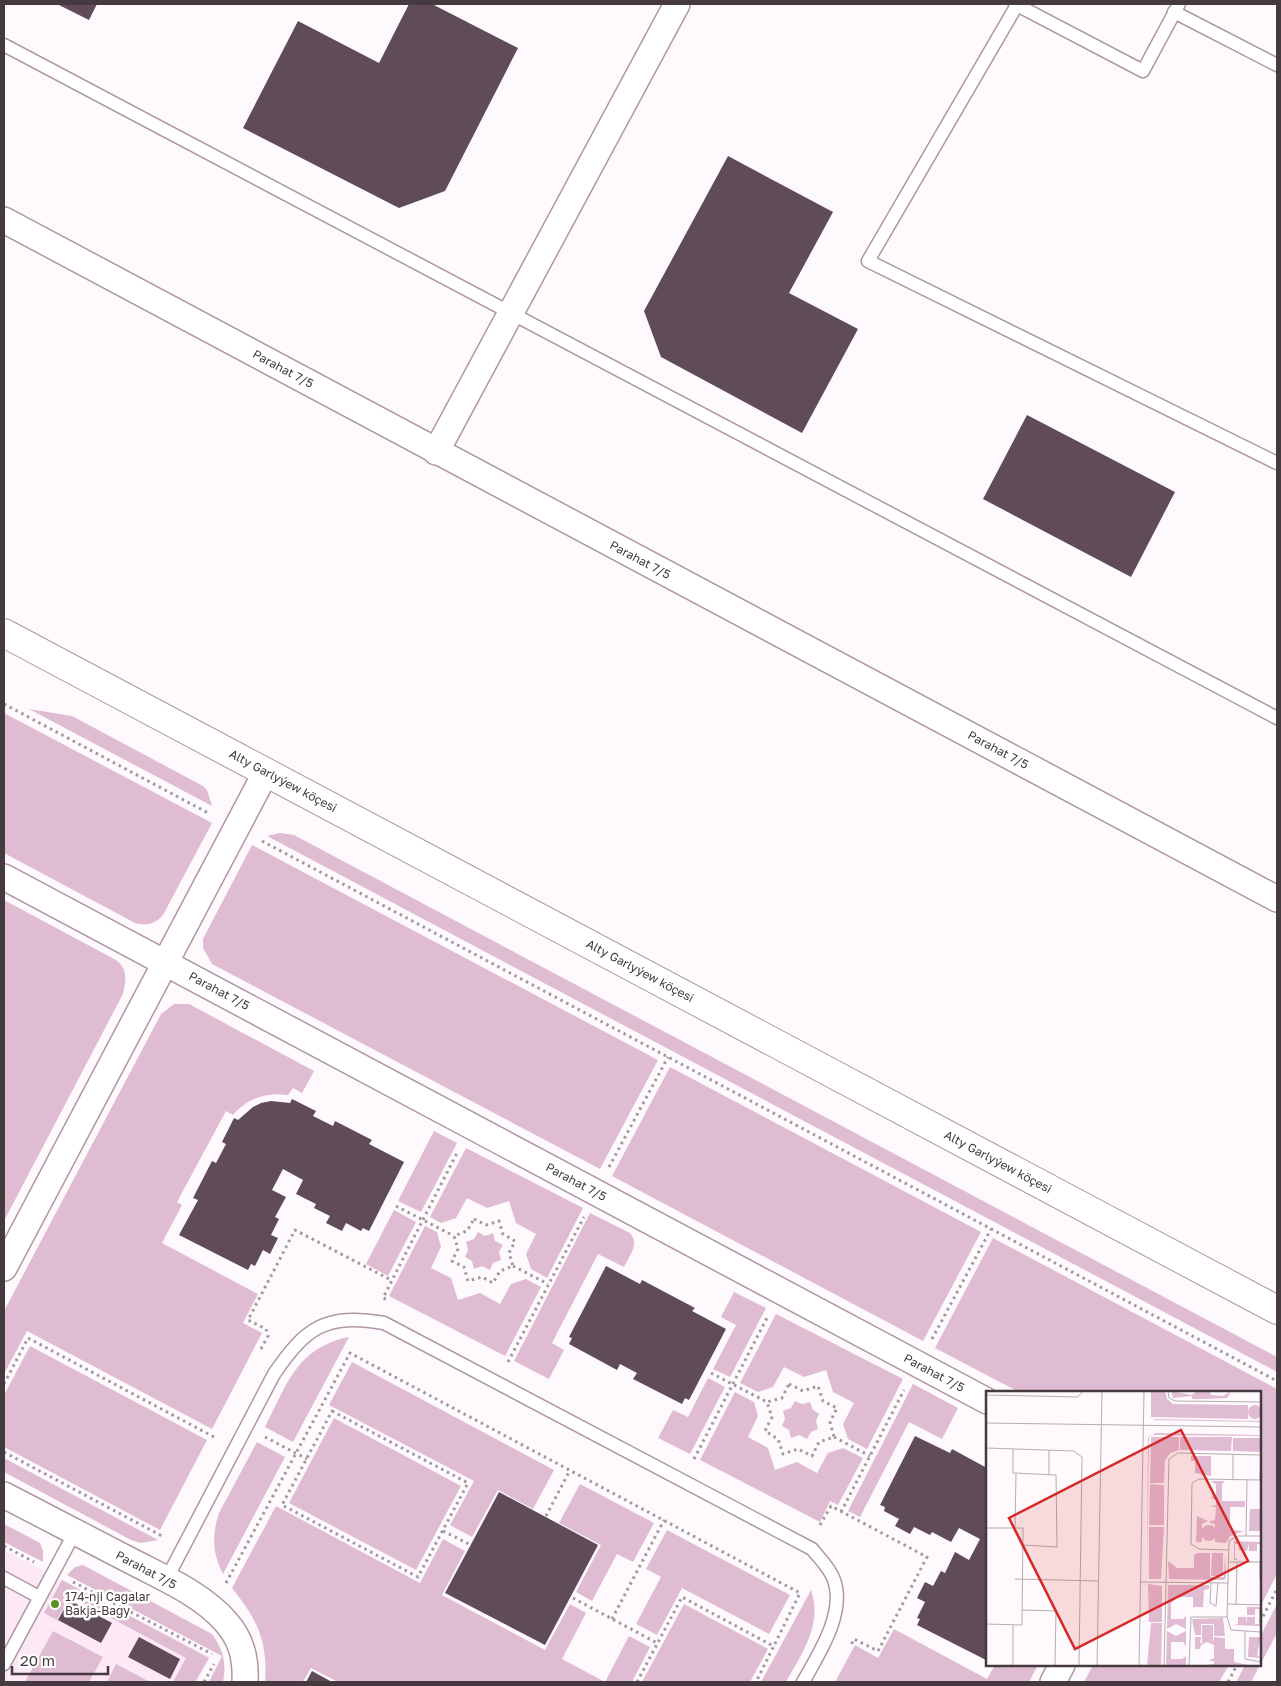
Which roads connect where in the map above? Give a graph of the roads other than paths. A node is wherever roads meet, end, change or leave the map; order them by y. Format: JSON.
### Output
{"nodes":[{"id":1,"x":677,"y":4,"type":"edge"},
{"id":2,"x":1016,"y":4,"type":"edge"},
{"id":3,"x":1176,"y":8,"type":"edge"},
{"id":4,"x":4,"y":45,"type":"edge"},
{"id":5,"x":1277,"y":66,"type":"edge"},
{"id":6,"x":4,"y":220,"type":"edge"},
{"id":7,"x":511,"y":313,"type":"junction"},
{"id":8,"x":436,"y":452,"type":"junction"},
{"id":9,"x":1277,"y":463,"type":"edge"},
{"id":10,"x":4,"y":632,"type":"edge"},
{"id":11,"x":1277,"y":718,"type":"edge"},
{"id":12,"x":266,"y":772,"type":"junction"},
{"id":13,"x":4,"y":877,"type":"edge"},
{"id":14,"x":1277,"y":899,"type":"edge"},
{"id":15,"x":166,"y":963,"type":"junction"},
{"id":16,"x":4,"y":1268,"type":"edge"},
{"id":17,"x":1277,"y":1310,"type":"edge"},
{"id":18,"x":986,"y":1400,"type":"edge"},
{"id":19,"x":4,"y":1494,"type":"edge"},
{"id":20,"x":75,"y":1532,"type":"junction"},
{"id":21,"x":4,"y":1578,"type":"edge"},
{"id":22,"x":166,"y":1580,"type":"junction"},
{"id":23,"x":39,"y":1597,"type":"junction"},
{"id":24,"x":4,"y":1664,"type":"edge"},
{"id":25,"x":1061,"y":1666,"type":"edge"},
{"id":26,"x":244,"y":1682,"type":"edge"},
{"id":27,"x":803,"y":1682,"type":"edge"},
{"id":28,"x":1053,"y":1682,"type":"edge"}],
"edges":[{"from":1,"to":7,"type":"street"},
{"from":2,"to":3,"type":"lane"},
{"from":2,"to":9,"type":"lane"},
{"from":3,"to":5,"type":"lane"},
{"from":4,"to":7,"type":"lane"},
{"from":6,"to":8,"type":"street","name":"Parahat 7/5"},
{"from":7,"to":8,"type":"street"},
{"from":7,"to":11,"type":"lane"},
{"from":8,"to":14,"type":"street","name":"Parahat 7/5"},
{"from":10,"to":12,"type":"street","name":"Alty Garlyýew köçesi"},
{"from":12,"to":15,"type":"street"},
{"from":12,"to":17,"type":"street","name":"Alty Garlyýew köçesi"},
{"from":13,"to":15,"type":"street","name":"Parahat 7/5"},
{"from":15,"to":16,"type":"street"},
{"from":15,"to":18,"type":"street","name":"Parahat 7/5"},
{"from":19,"to":20,"type":"street","name":"Parahat 7/5"},
{"from":20,"to":22,"type":"street","name":"Parahat 7/5"},
{"from":20,"to":23,"type":"lane"},
{"from":21,"to":23,"type":"lane"},
{"from":22,"to":26,"type":"street","name":"Parahat 7/5"},
{"from":22,"to":27,"type":"lane"},
{"from":23,"to":24,"type":"lane"},
{"from":25,"to":28,"type":"street"}]}
